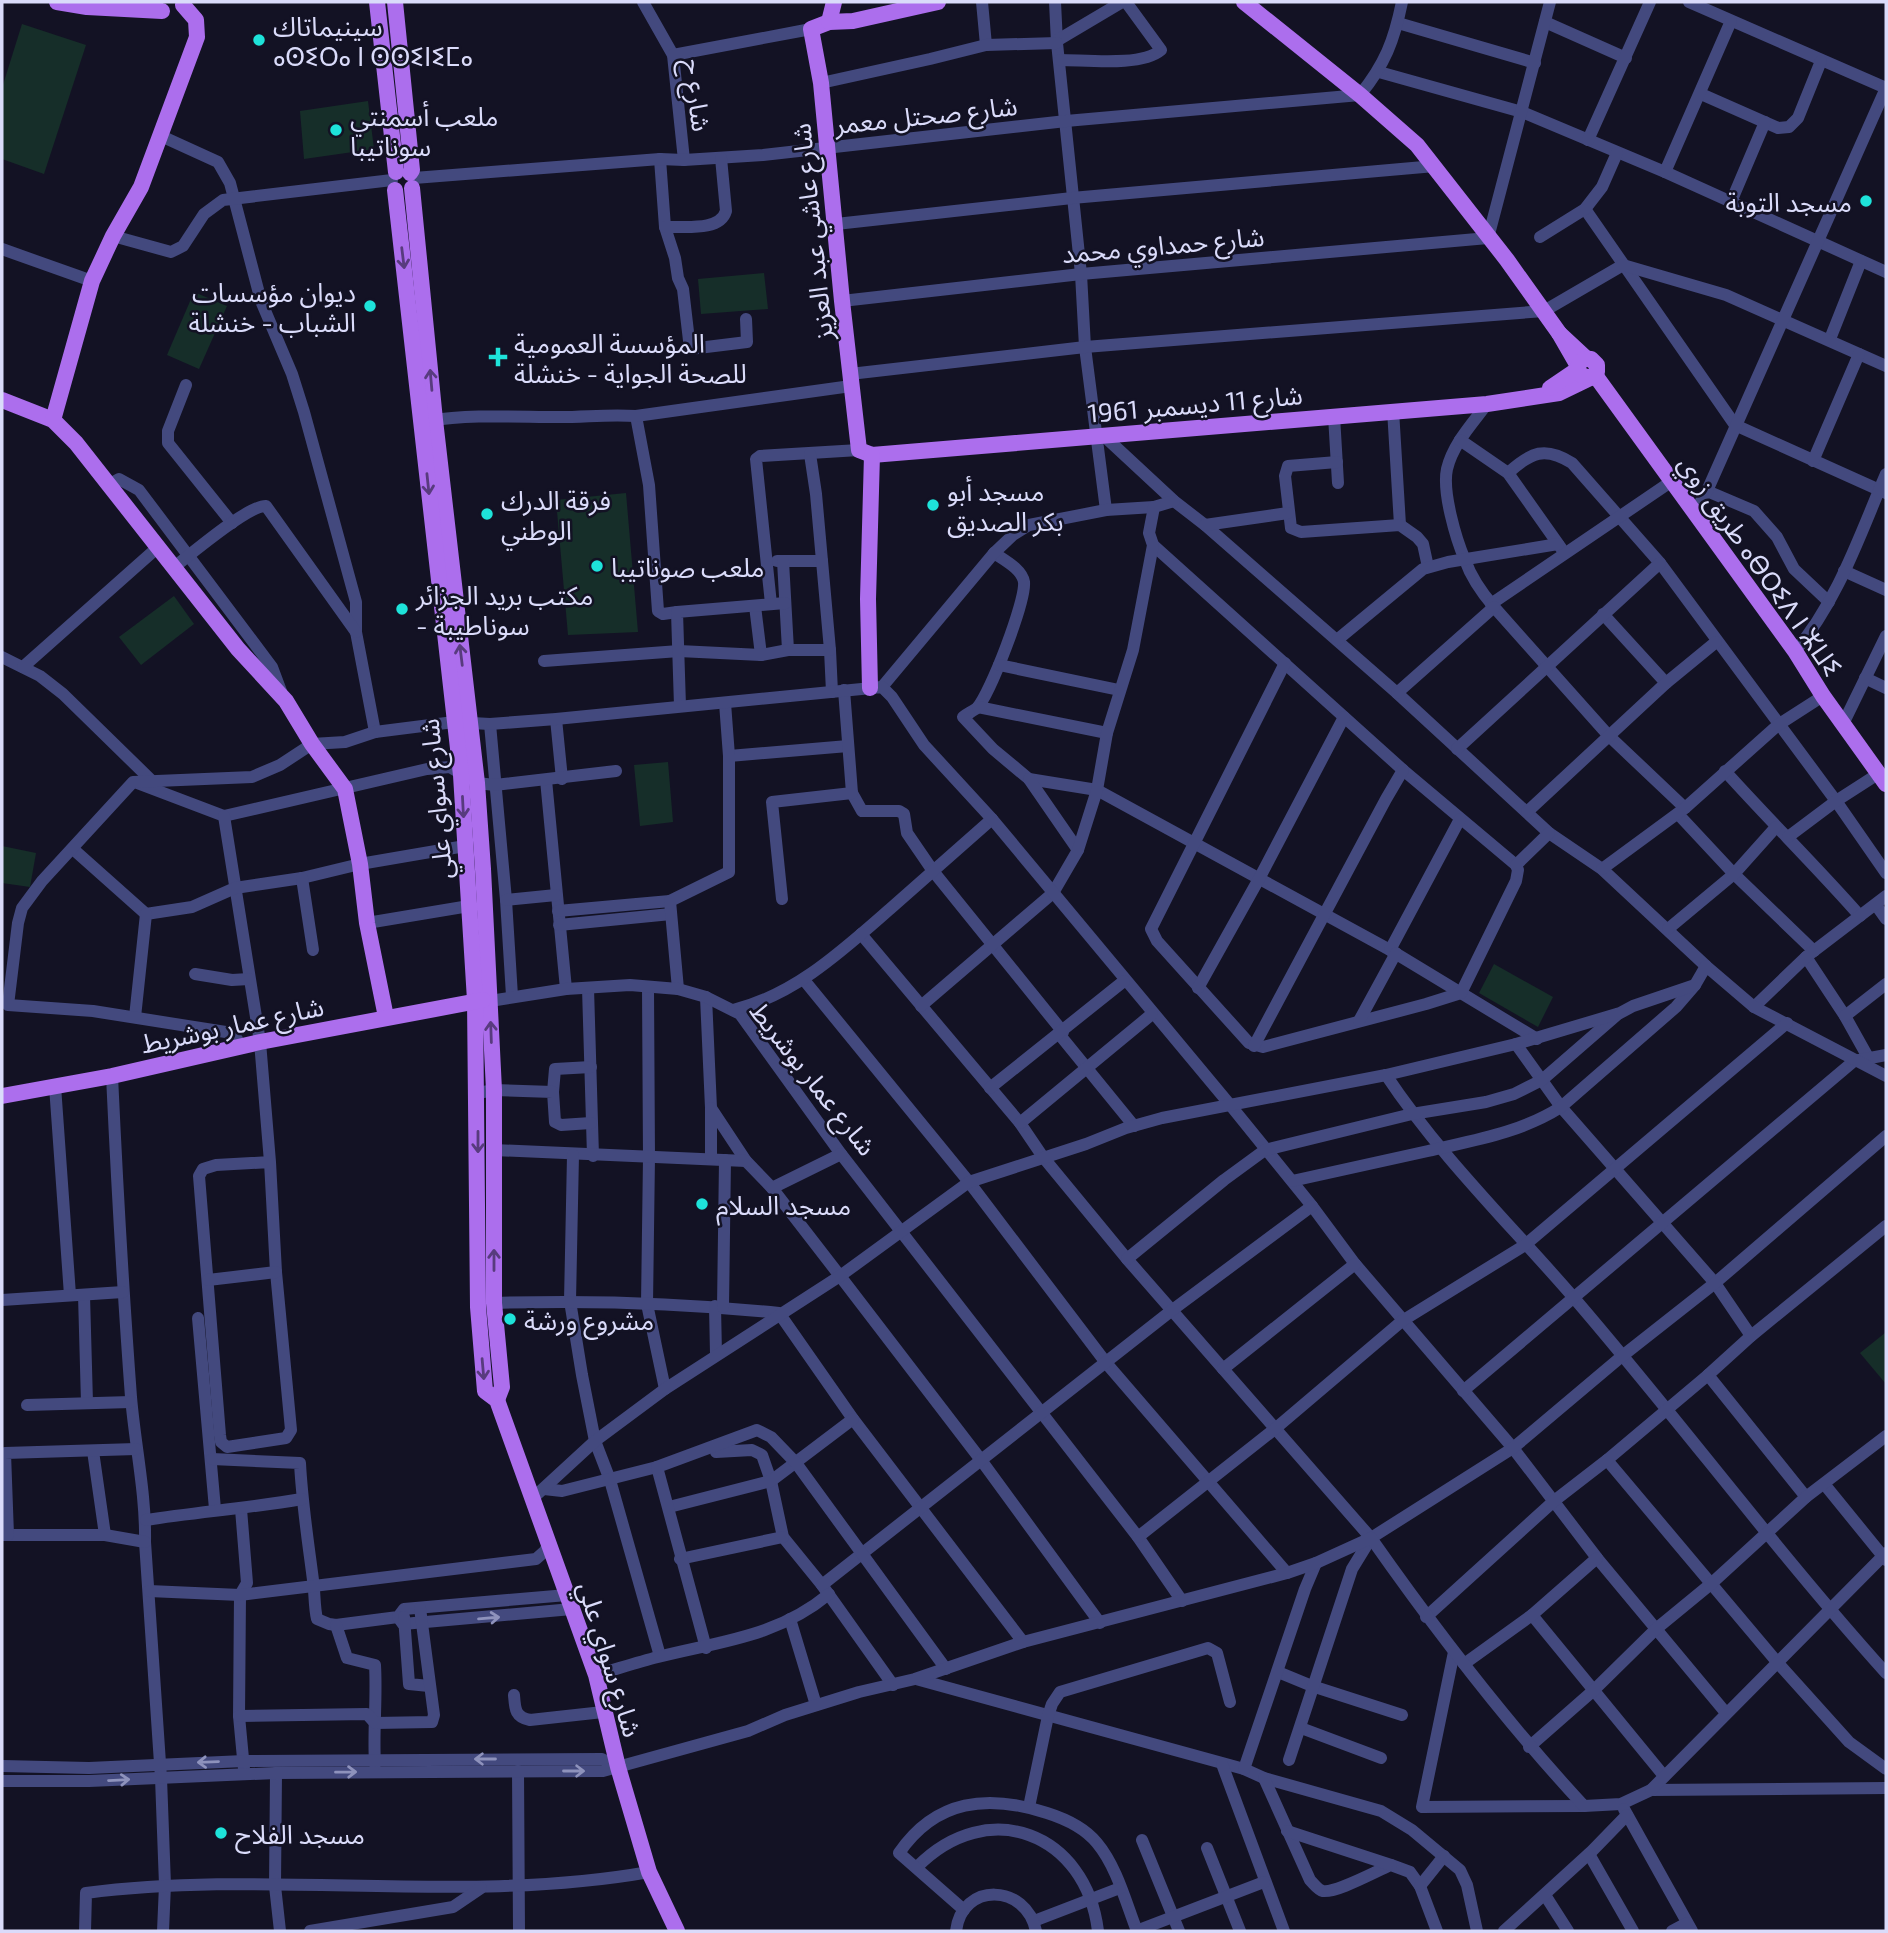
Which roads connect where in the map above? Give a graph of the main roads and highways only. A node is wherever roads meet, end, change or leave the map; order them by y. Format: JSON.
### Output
{"nodes":[{"id":1,"x":57,"y":2,"type":"edge"},
{"id":2,"x":377,"y":2,"type":"edge"},
{"id":3,"x":395,"y":2,"type":"edge"},
{"id":4,"x":834,"y":2,"type":"edge"},
{"id":5,"x":938,"y":2,"type":"edge"},
{"id":6,"x":1244,"y":2,"type":"edge"},
{"id":7,"x":175,"y":5,"type":"edge"},
{"id":8,"x":829,"y":22,"type":"junction"},
{"id":9,"x":403,"y":180,"type":"junction"},
{"id":10,"x":1586,"y":369,"type":"junction"},
{"id":11,"x":2,"y":400,"type":"edge"},
{"id":12,"x":53,"y":420,"type":"junction"},
{"id":13,"x":865,"y":453,"type":"junction"},
{"id":14,"x":876,"y":687,"type":"road end"},
{"id":15,"x":461,"y":722,"type":"junction"},
{"id":16,"x":1882,"y":779,"type":"edge"},
{"id":17,"x":483,"y":1000,"type":"junction"},
{"id":18,"x":386,"y":1017,"type":"junction"},
{"id":19,"x":486,"y":1092,"type":"junction"},
{"id":20,"x":2,"y":1096,"type":"edge"},
{"id":21,"x":497,"y":1400,"type":"junction"},
{"id":22,"x":677,"y":1931,"type":"edge"}],
"edges":[{"from":1,"to":7,"type":"main road"},
{"from":2,"to":9,"type":"main road","name":"شارع سواي علي"},
{"from":3,"to":9,"type":"main road","name":"شارع سواي علي"},
{"from":4,"to":8,"type":"main road"},
{"from":5,"to":8,"type":"main road"},
{"from":6,"to":10,"type":"main road","name":"طريق زوي ⴰⴱⵔⵉⴷ ⵏ ⵣⵡⵉ"},
{"from":7,"to":12,"type":"main road"},
{"from":8,"to":13,"type":"main road","name":"شارع عاشي عبد العزيز"},
{"from":9,"to":15,"type":"main road","name":"شارع سواي علي"},
{"from":10,"to":13,"type":"main road","name":"شارع 11 ديسمبر 1961"},
{"from":10,"to":16,"type":"main road","name":"طريق زوي ⴰⴱⵔⵉⴷ ⵏ ⵣⵡⵉ"},
{"from":11,"to":12,"type":"main road"},
{"from":12,"to":18,"type":"main road"},
{"from":13,"to":14,"type":"main road","name":"شارع عاشي عبد العزيز"},
{"from":15,"to":17,"type":"main road","name":"شارع سواي علي","one_way":true},
{"from":15,"to":17,"type":"main road","name":"شارع سواي علي"},
{"from":17,"to":18,"type":"main road","name":"شارع عمار بوشريط"},
{"from":17,"to":19,"type":"main road","name":"شارع سواي علي"},
{"from":18,"to":20,"type":"main road","name":"شارع عمار بوشريط"},
{"from":21,"to":19,"type":"main road","name":"شارع سواي علي","one_way":true},
{"from":19,"to":21,"type":"main road","name":"شارع سواي علي","one_way":true},
{"from":21,"to":22,"type":"main road","name":"شارع سواي علي"}]}
